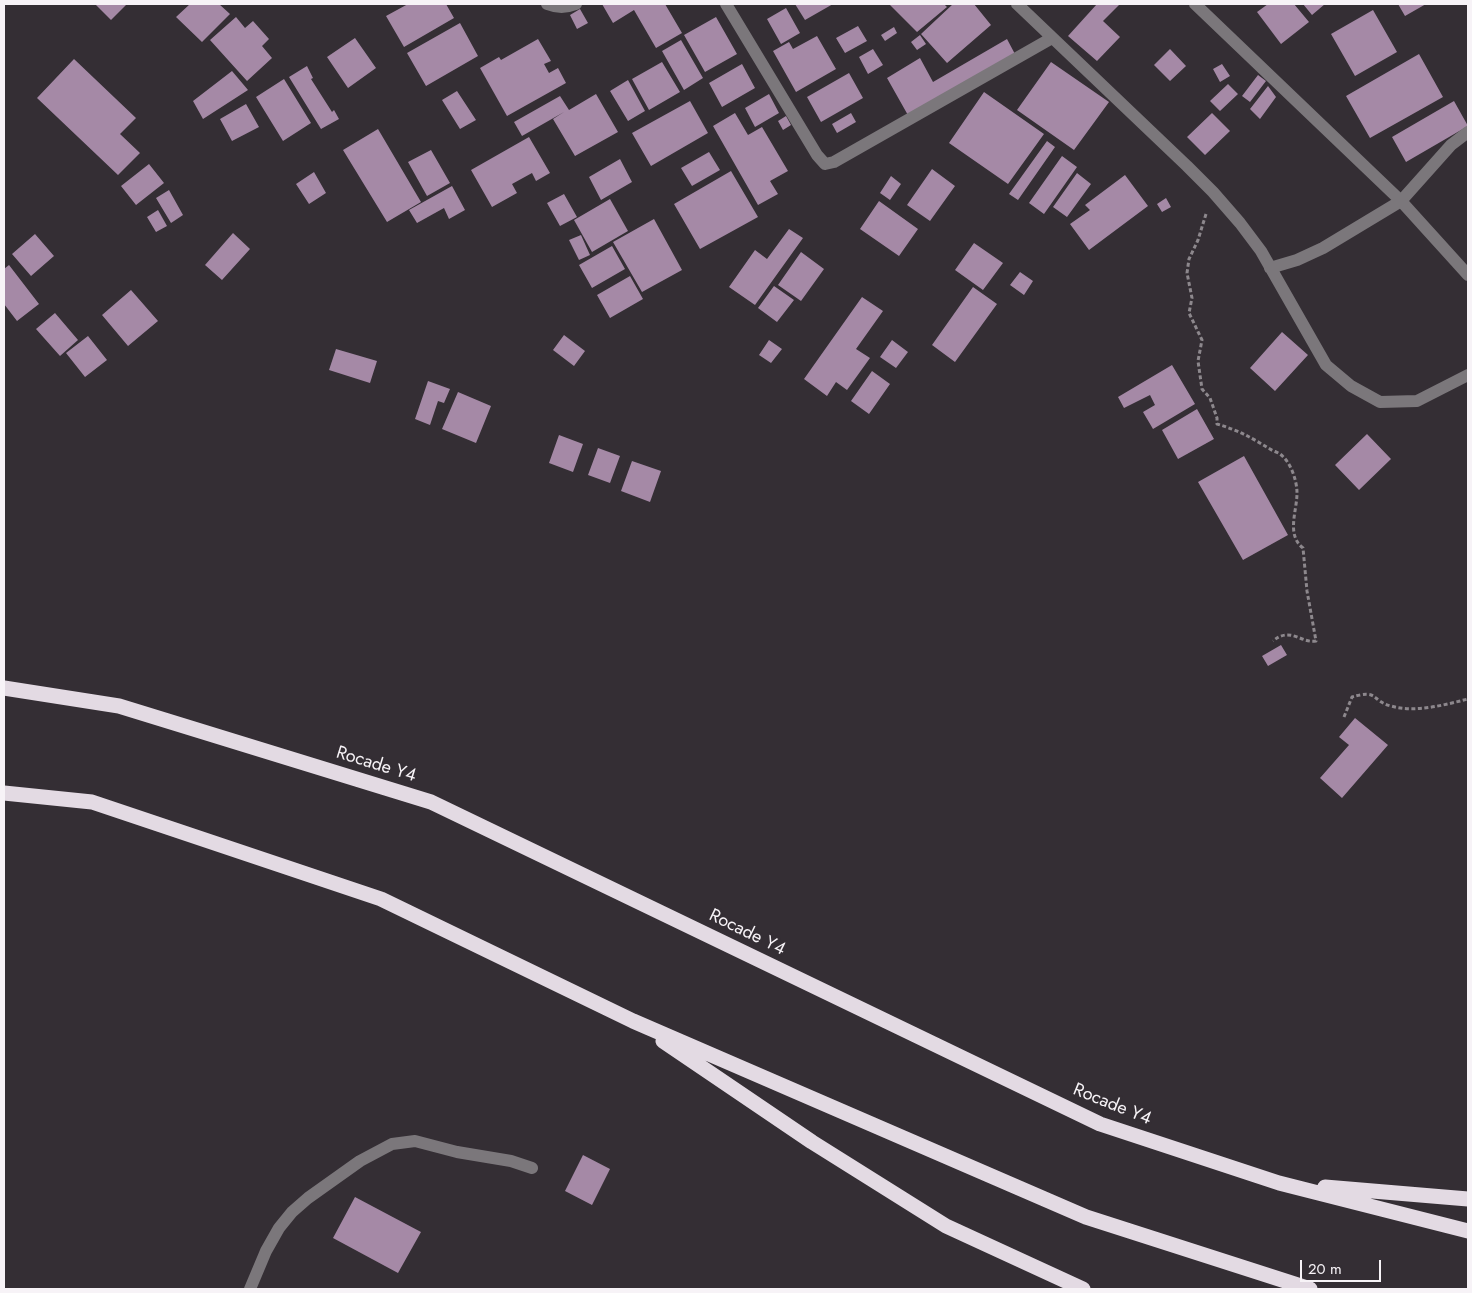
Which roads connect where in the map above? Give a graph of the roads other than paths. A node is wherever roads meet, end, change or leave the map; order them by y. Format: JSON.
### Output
{"nodes":[{"id":1,"x":547,"y":4,"type":"edge"},
{"id":2,"x":576,"y":4,"type":"edge"},
{"id":3,"x":726,"y":4,"type":"edge"},
{"id":4,"x":1017,"y":4,"type":"edge"},
{"id":5,"x":1195,"y":4,"type":"edge"},
{"id":6,"x":1052,"y":38,"type":"junction"},
{"id":7,"x":1468,"y":132,"type":"edge"},
{"id":8,"x":1401,"y":201,"type":"junction"},
{"id":9,"x":1270,"y":268,"type":"junction"},
{"id":10,"x":1468,"y":275,"type":"edge"},
{"id":11,"x":1468,"y":375,"type":"edge"},
{"id":12,"x":4,"y":688,"type":"edge"},
{"id":13,"x":4,"y":793,"type":"edge"},
{"id":14,"x":633,"y":1020,"type":"junction"},
{"id":15,"x":532,"y":1168,"type":"dead end"},
{"id":16,"x":1279,"y":1183,"type":"junction"},
{"id":17,"x":1468,"y":1199,"type":"edge"},
{"id":18,"x":1468,"y":1231,"type":"edge"},
{"id":19,"x":250,"y":1289,"type":"edge"},
{"id":20,"x":1083,"y":1289,"type":"edge"},
{"id":21,"x":1310,"y":1289,"type":"edge"}],
"edges":[{"from":1,"to":2,"type":"street"},
{"from":3,"to":6,"type":"street"},
{"from":4,"to":6,"type":"street"},
{"from":5,"to":8,"type":"street"},
{"from":6,"to":9,"type":"street"},
{"from":7,"to":8,"type":"street"},
{"from":8,"to":9,"type":"street"},
{"from":8,"to":10,"type":"street"},
{"from":9,"to":11,"type":"street"},
{"from":12,"to":16,"type":"highway","name":"Rocade Y4"},
{"from":13,"to":14,"type":"highway"},
{"from":14,"to":20,"type":"highway"},
{"from":14,"to":21,"type":"highway"},
{"from":15,"to":19,"type":"street"},
{"from":16,"to":17,"type":"highway"},
{"from":16,"to":18,"type":"highway","name":"Rocade Y4"}]}
